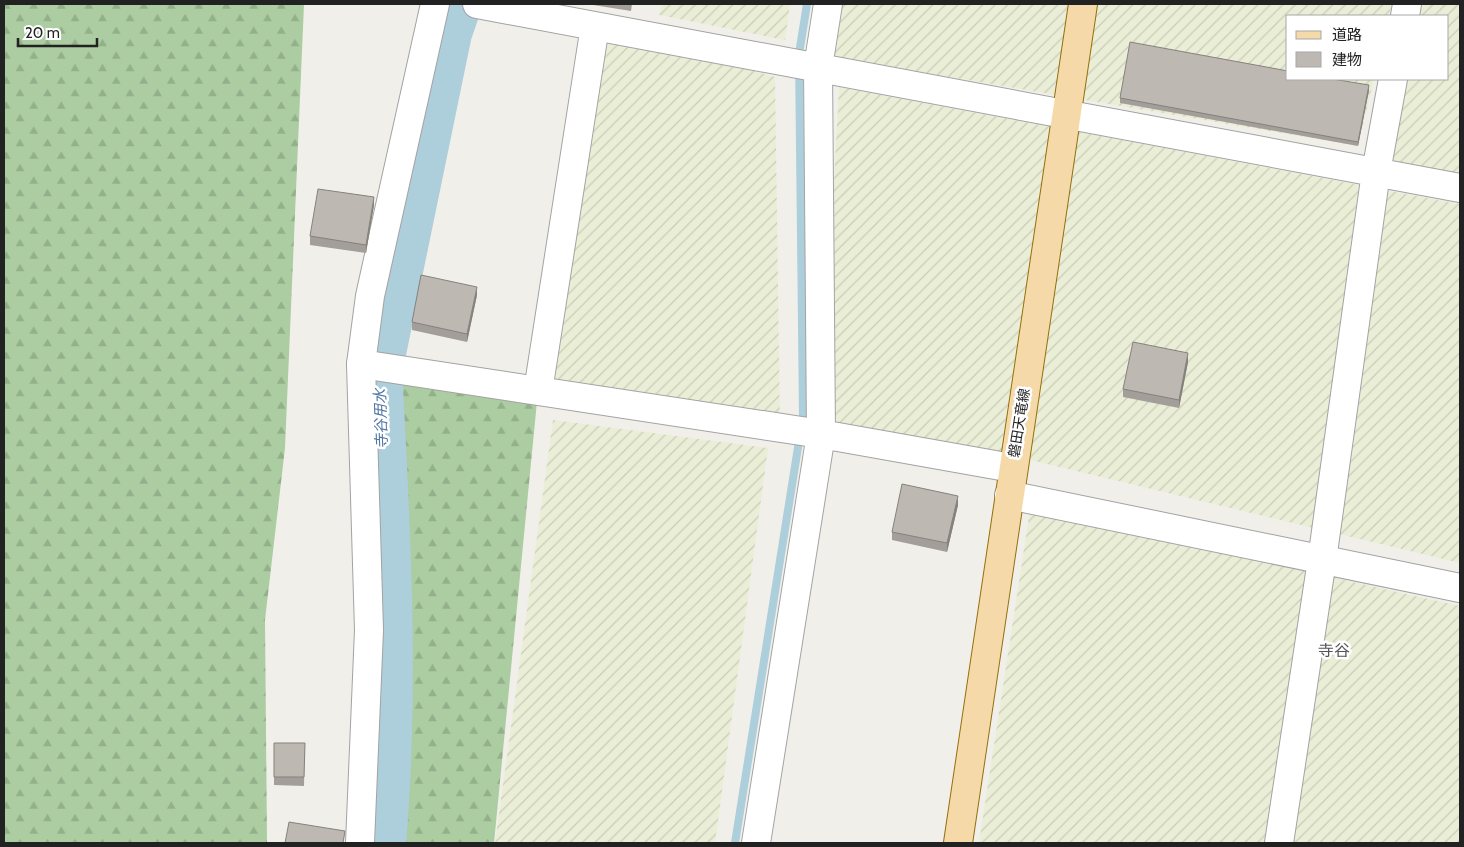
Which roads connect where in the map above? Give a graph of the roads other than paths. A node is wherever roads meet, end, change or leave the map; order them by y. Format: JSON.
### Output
{"nodes":[{"id":1,"x":435,"y":4,"type":"edge"},
{"id":2,"x":477,"y":4,"type":"edge"},
{"id":3,"x":828,"y":4,"type":"edge"},
{"id":4,"x":1083,"y":4,"type":"edge"},
{"id":5,"x":595,"y":26,"type":"junction"},
{"id":6,"x":818,"y":67,"type":"junction"},
{"id":7,"x":1393,"y":80,"type":"edge"},
{"id":8,"x":1066,"y":114,"type":"junction"},
{"id":9,"x":1376,"y":172,"type":"junction"},
{"id":10,"x":1460,"y":188,"type":"edge"},
{"id":11,"x":361,"y":364,"type":"junction"},
{"id":12,"x":538,"y":391,"type":"junction"},
{"id":13,"x":821,"y":434,"type":"junction"},
{"id":14,"x":1012,"y":468,"type":"junction"},
{"id":15,"x":1009,"y":495,"type":"junction"},
{"id":16,"x":1322,"y":560,"type":"junction"},
{"id":17,"x":1460,"y":588,"type":"edge"},
{"id":18,"x":360,"y":843,"type":"edge"},
{"id":19,"x":756,"y":843,"type":"edge"},
{"id":20,"x":958,"y":843,"type":"edge"},
{"id":21,"x":1279,"y":843,"type":"edge"}],
"edges":[{"from":1,"to":11,"type":"street"},
{"from":2,"to":5,"type":"street"},
{"from":3,"to":6,"type":"street"},
{"from":4,"to":8,"type":"main road","name":"磐田天竜線"},
{"from":5,"to":6,"type":"street"},
{"from":5,"to":12,"type":"street"},
{"from":6,"to":8,"type":"street"},
{"from":6,"to":13,"type":"street"},
{"from":7,"to":9,"type":"street"},
{"from":8,"to":9,"type":"street"},
{"from":8,"to":14,"type":"main road","name":"磐田天竜線"},
{"from":9,"to":10,"type":"street"},
{"from":9,"to":16,"type":"street"},
{"from":11,"to":12,"type":"street"},
{"from":11,"to":18,"type":"street"},
{"from":12,"to":13,"type":"street"},
{"from":13,"to":14,"type":"street"},
{"from":13,"to":19,"type":"street"},
{"from":14,"to":15,"type":"main road","name":"磐田天竜線"},
{"from":15,"to":16,"type":"street"},
{"from":15,"to":20,"type":"main road","name":"磐田天竜線"},
{"from":16,"to":17,"type":"street"},
{"from":16,"to":21,"type":"street"}]}
